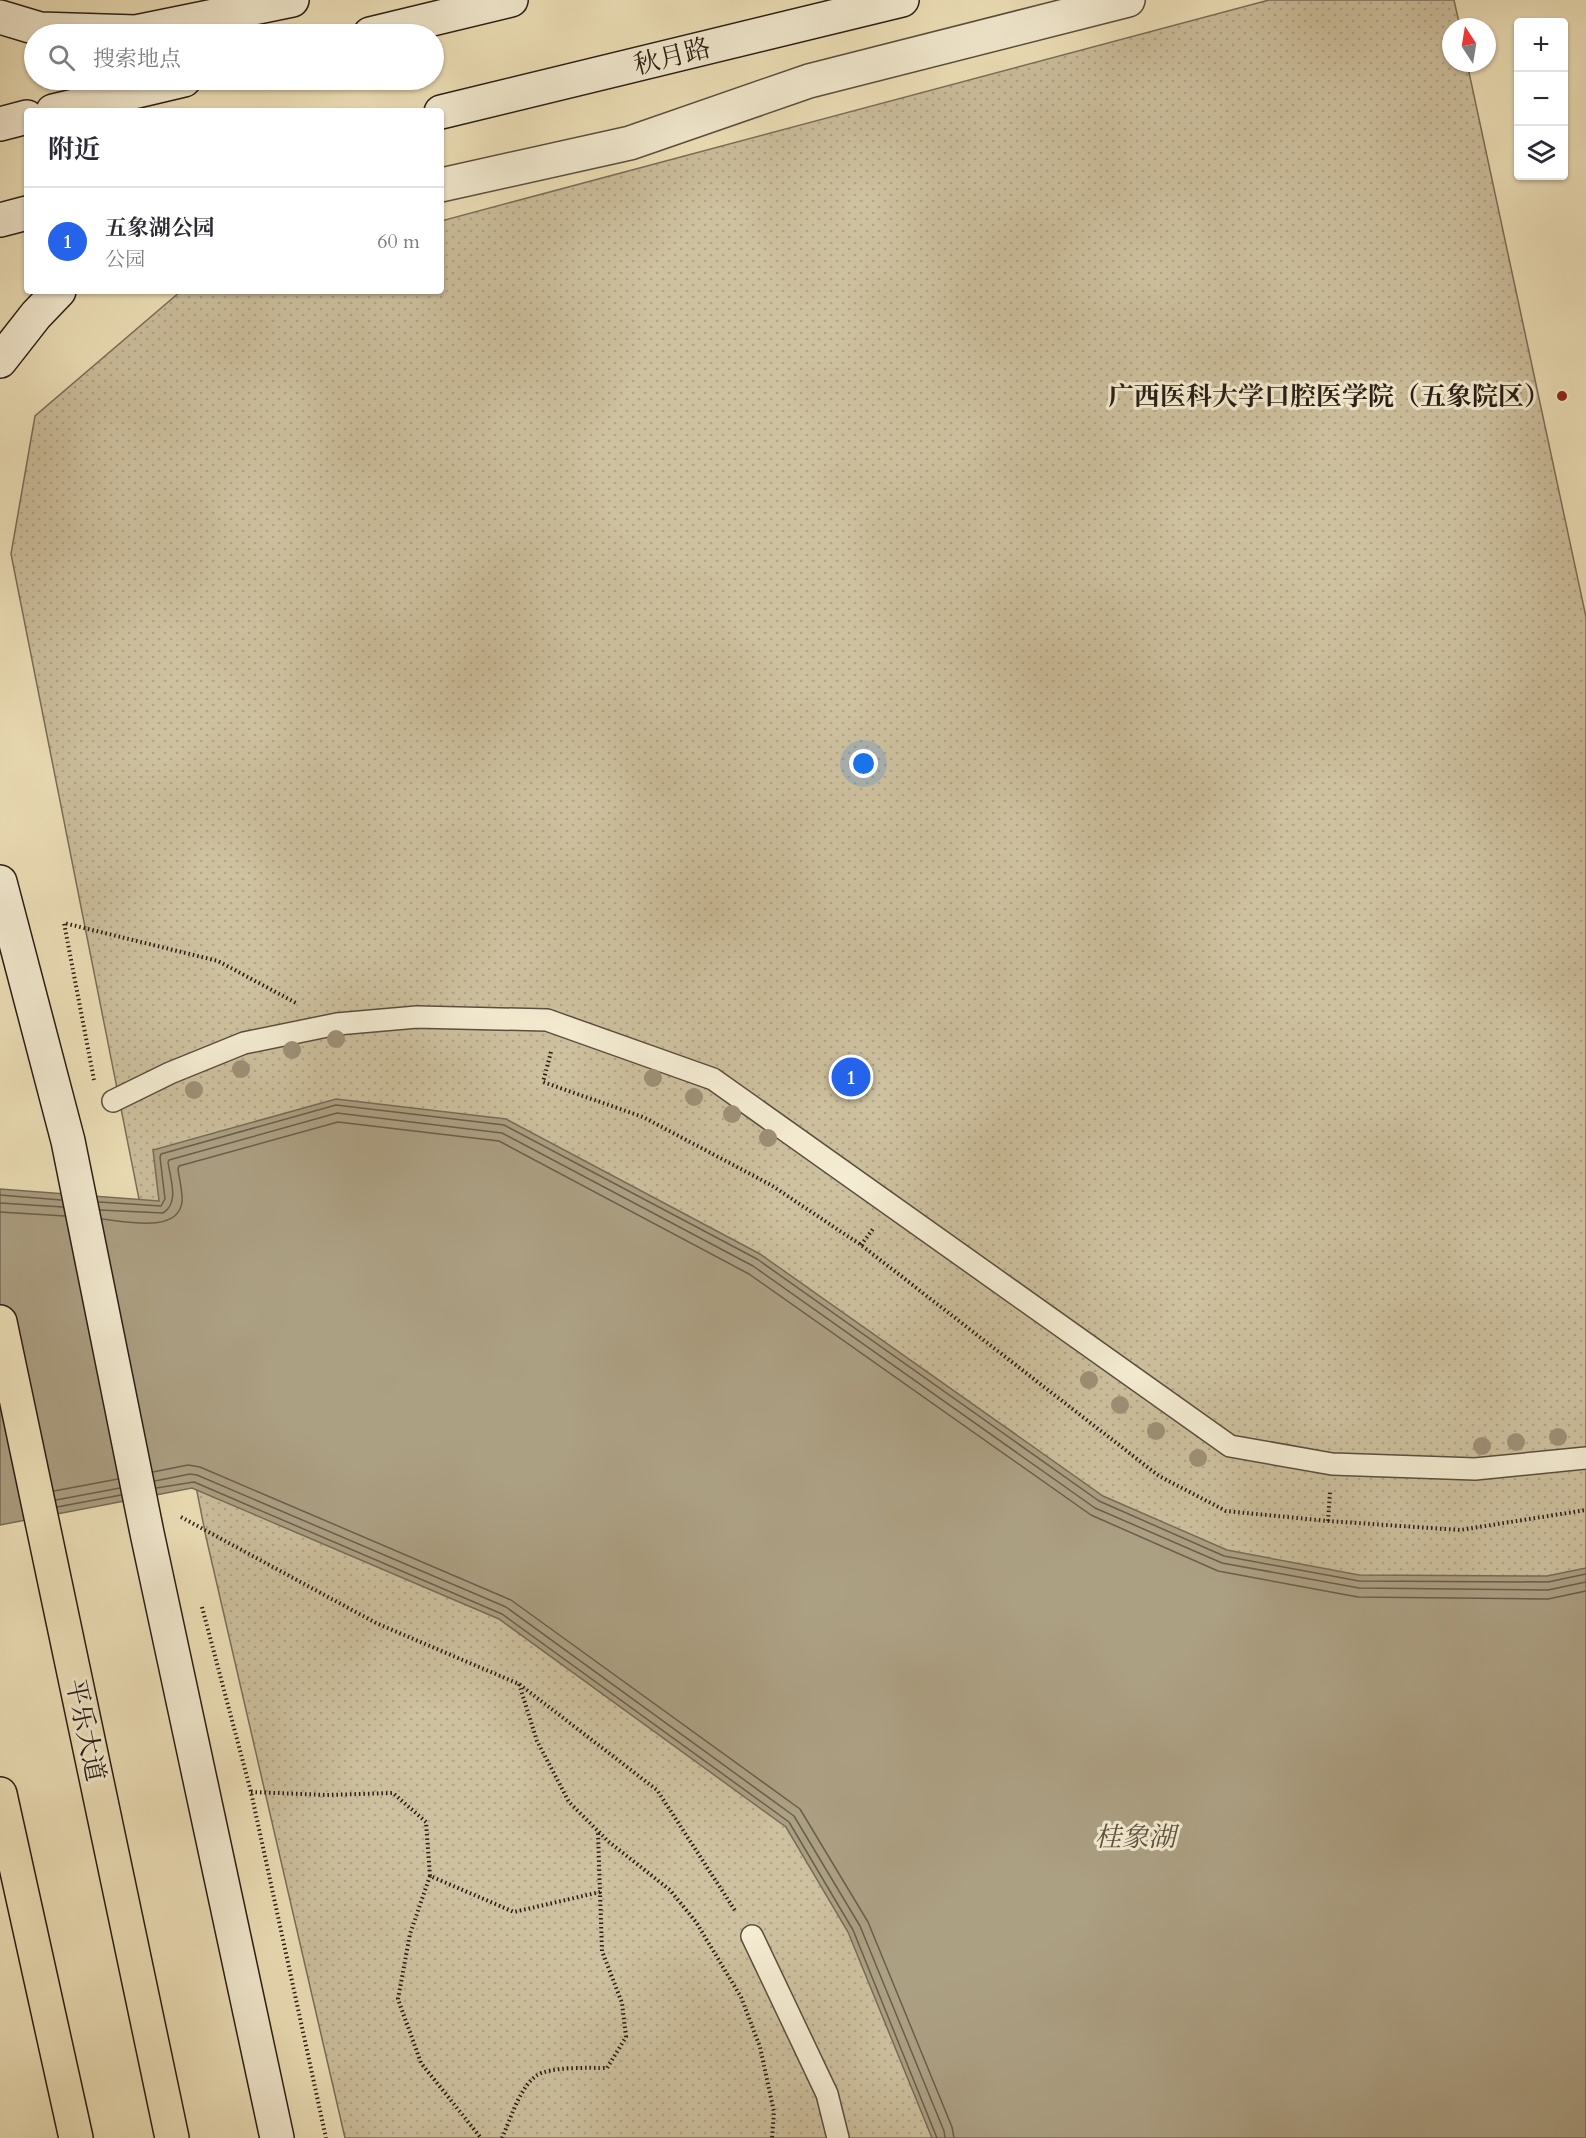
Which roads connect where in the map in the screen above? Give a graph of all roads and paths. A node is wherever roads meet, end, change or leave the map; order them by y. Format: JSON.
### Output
{"nodes":[{"id":1,"x":292,"y":0,"type":"edge"},
{"id":2,"x":511,"y":0,"type":"edge"},
{"id":3,"x":902,"y":0,"type":"edge"},
{"id":4,"x":1128,"y":0,"type":"edge"},
{"id":5,"x":0,"y":17,"type":"edge"},
{"id":6,"x":24,"y":24,"type":"edge"},
{"id":7,"x":179,"y":24,"type":"edge"},
{"id":8,"x":411,"y":24,"type":"edge"},
{"id":9,"x":142,"y":90,"type":"edge"},
{"id":10,"x":66,"y":108,"type":"edge"},
{"id":11,"x":444,"y":111,"type":"edge"},
{"id":12,"x":24,"y":118,"type":"edge"},
{"id":13,"x":0,"y":124,"type":"edge"},
{"id":14,"x":444,"y":184,"type":"edge"},
{"id":15,"x":24,"y":214,"type":"edge"},
{"id":16,"x":0,"y":220,"type":"edge"},
{"id":17,"x":56,"y":294,"type":"edge"},
{"id":18,"x":0,"y":361,"type":"edge"},
{"id":19,"x":0,"y":882,"type":"edge"},
{"id":20,"x":64,"y":923,"type":"dead end"},
{"id":21,"x":337,"y":1024,"type":"junction"},
{"id":22,"x":113,"y":1101,"type":"dead end"},
{"id":23,"x":0,"y":1323,"type":"edge"},
{"id":24,"x":1586,"y":1458,"type":"edge"},
{"id":25,"x":180,"y":1527,"type":"dead end"},
{"id":26,"x":199,"y":1596,"type":"dead end"},
{"id":27,"x":519,"y":1684,"type":"junction"},
{"id":28,"x":251,"y":1792,"type":"junction"},
{"id":29,"x":0,"y":1794,"type":"edge"},
{"id":30,"x":598,"y":1832,"type":"junction"},
{"id":31,"x":430,"y":1876,"type":"junction"},
{"id":32,"x":600,"y":1892,"type":"junction"},
{"id":33,"x":752,"y":1936,"type":"joint"},
{"id":34,"x":76,"y":2138,"type":"edge"},
{"id":35,"x":172,"y":2138,"type":"edge"},
{"id":36,"x":277,"y":2138,"type":"edge"},
{"id":37,"x":326,"y":2138,"type":"edge"},
{"id":38,"x":481,"y":2138,"type":"edge"},
{"id":39,"x":502,"y":2138,"type":"edge"},
{"id":40,"x":772,"y":2138,"type":"edge"},
{"id":41,"x":838,"y":2138,"type":"edge"}],
"edges":[{"from":1,"to":7,"type":"main road"},
{"from":2,"to":8,"type":"main road"},
{"from":3,"to":11,"type":"main road","name":"秋月路"},
{"from":4,"to":14,"type":"main road"},
{"from":5,"to":6,"type":"main road"},
{"from":9,"to":10,"type":"main road"},
{"from":12,"to":13,"type":"main road"},
{"from":15,"to":16,"type":"main road"},
{"from":17,"to":18,"type":"main road"},
{"from":19,"to":36,"type":"main road"},
{"from":20,"to":21,"type":"path"},
{"from":21,"to":22,"type":"lane"},
{"from":21,"to":24,"type":"lane"},
{"from":23,"to":35,"type":"highway","name":"平乐大道"},
{"from":25,"to":27,"type":"path"},
{"from":26,"to":28,"type":"path"},
{"from":27,"to":30,"type":"path"},
{"from":27,"to":33,"type":"path"},
{"from":28,"to":31,"type":"path"},
{"from":28,"to":37,"type":"path"},
{"from":29,"to":34,"type":"highway"},
{"from":30,"to":32,"type":"path"},
{"from":30,"to":40,"type":"path"},
{"from":31,"to":32,"type":"path"},
{"from":31,"to":38,"type":"path"},
{"from":32,"to":39,"type":"path"},
{"from":33,"to":41,"type":"lane"}]}
